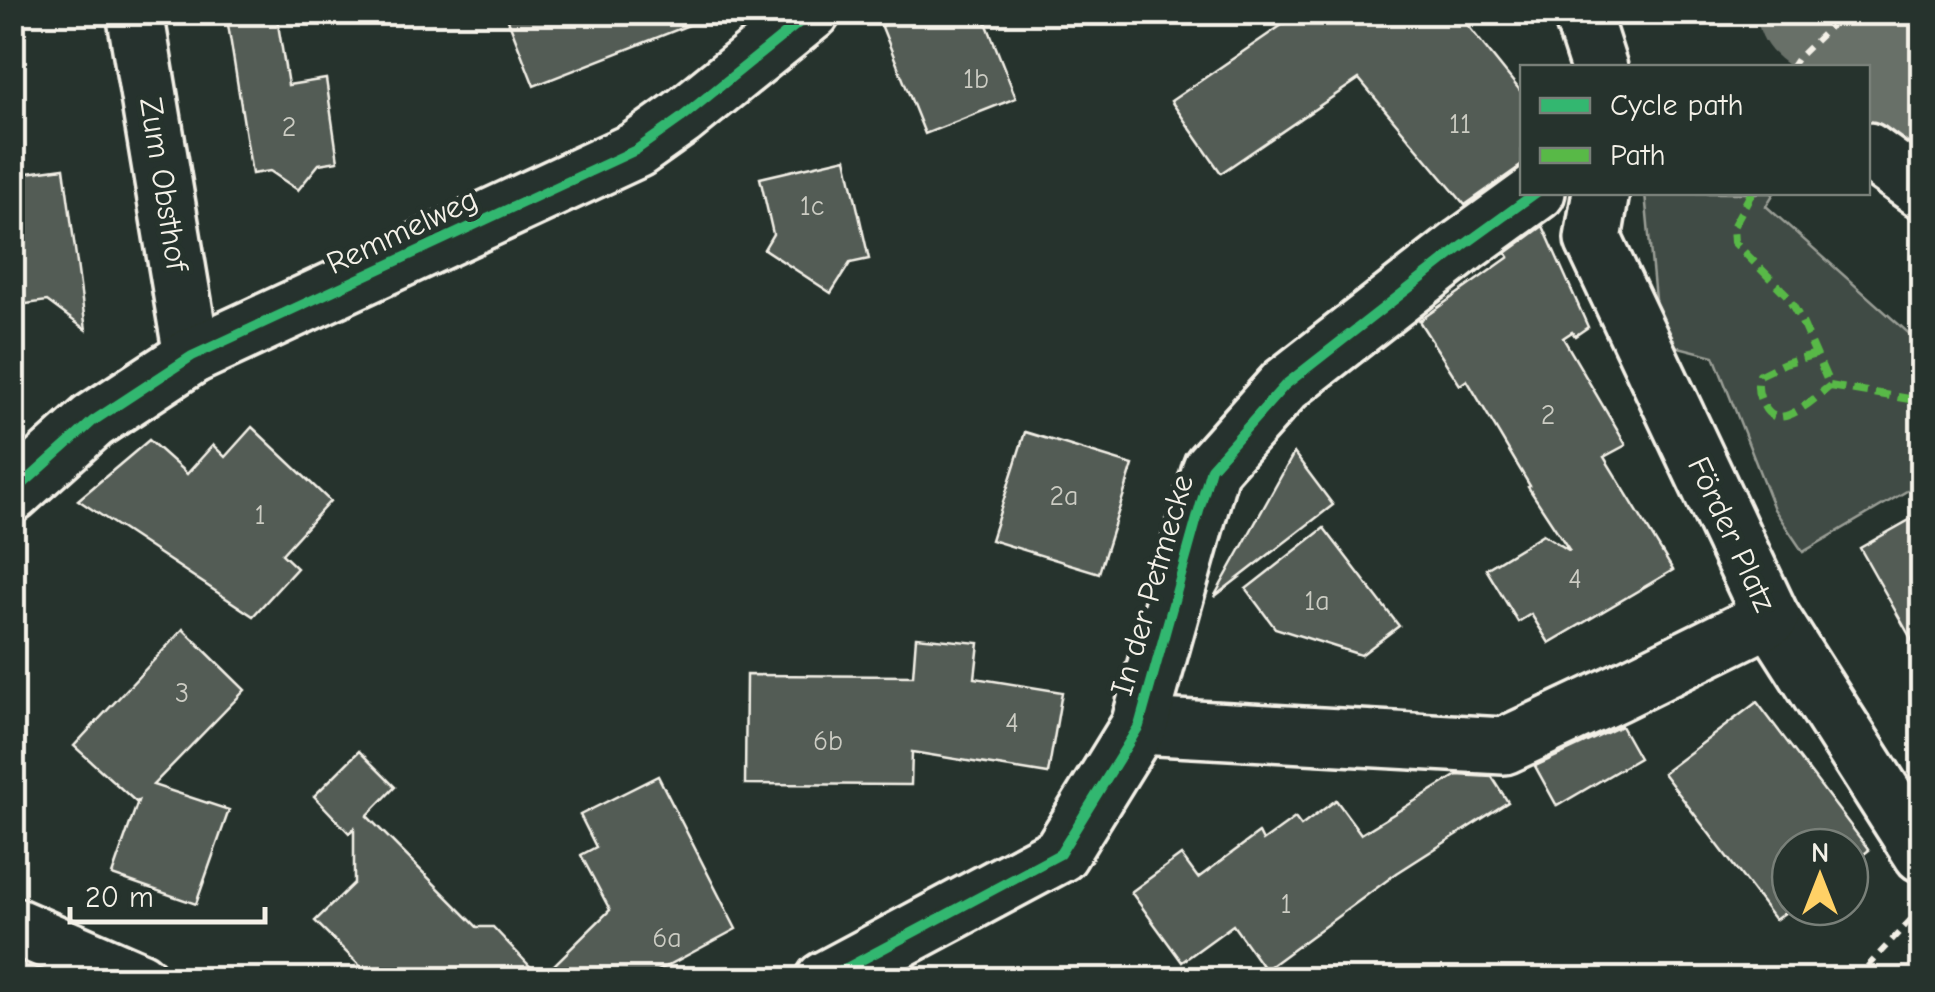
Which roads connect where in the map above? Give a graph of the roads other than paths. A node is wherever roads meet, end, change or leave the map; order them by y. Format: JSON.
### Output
{"nodes":[{"id":1,"x":135,"y":12,"type":"edge"},
{"id":2,"x":812,"y":12,"type":"edge"},
{"id":3,"x":1582,"y":12,"type":"edge"},
{"id":4,"x":1598,"y":65,"type":"edge"},
{"id":5,"x":1870,"y":152,"type":"edge"},
{"id":6,"x":1922,"y":190,"type":"edge"},
{"id":7,"x":1533,"y":195,"type":"edge"},
{"id":8,"x":1601,"y":195,"type":"edge"},
{"id":9,"x":192,"y":356,"type":"junction"},
{"id":10,"x":12,"y":494,"type":"edge"},
{"id":11,"x":1770,"y":617,"type":"junction"},
{"id":12,"x":1138,"y":726,"type":"junction"},
{"id":13,"x":1922,"y":854,"type":"edge"},
{"id":14,"x":12,"y":926,"type":"edge"},
{"id":15,"x":139,"y":980,"type":"edge"},
{"id":16,"x":824,"y":980,"type":"edge"}],
"edges":[{"from":1,"to":9,"type":"street","name":"Zum Obsthof"},
{"from":2,"to":9,"type":"street","name":"Remmelweg"},
{"from":3,"to":4,"type":"street"},
{"from":5,"to":6,"type":"street"},
{"from":7,"to":12,"type":"street","name":"In der Petmecke"},
{"from":8,"to":11,"type":"street","name":"Förder Platz"},
{"from":9,"to":10,"type":"street","name":"Remmelweg"},
{"from":11,"to":12,"type":"street"},
{"from":11,"to":13,"type":"street","name":"Förder Platz"},
{"from":12,"to":16,"type":"street","name":"In der Petmecke"},
{"from":14,"to":15,"type":"street"}]}
